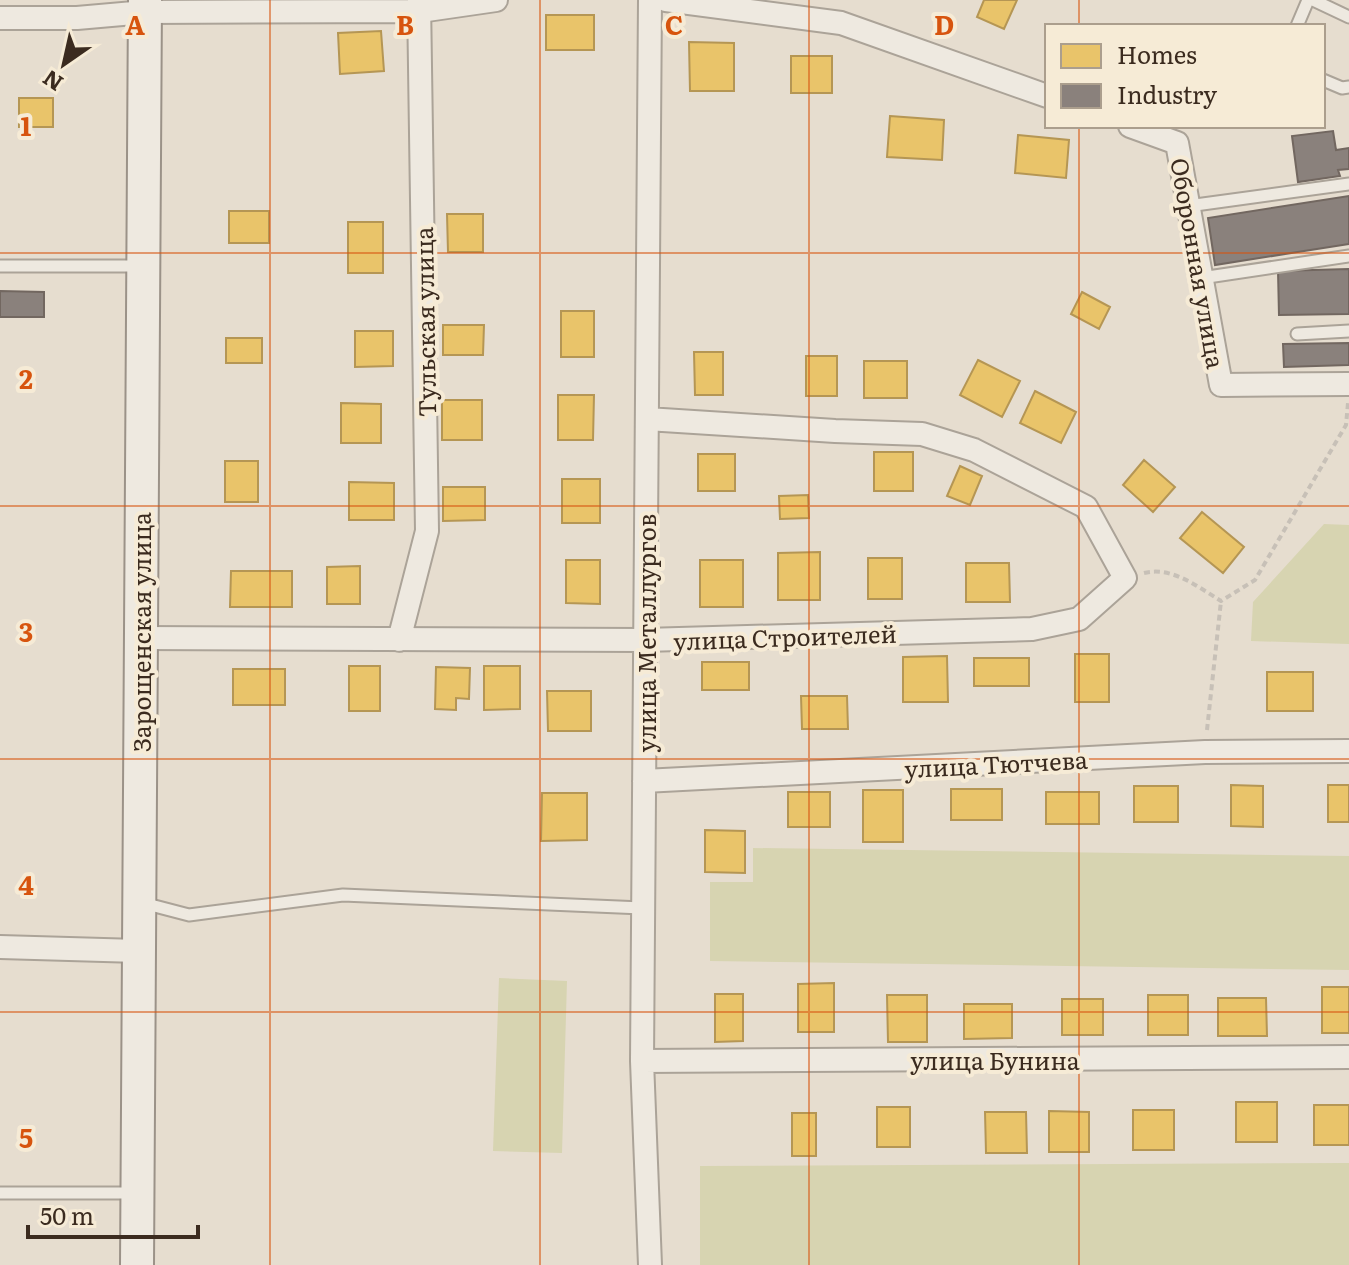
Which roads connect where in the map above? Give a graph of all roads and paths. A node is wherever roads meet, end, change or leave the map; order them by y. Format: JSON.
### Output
{"nodes":[{"id":1,"x":496,"y":0,"type":"edge"},
{"id":2,"x":650,"y":0,"type":"edge"},
{"id":3,"x":666,"y":0,"type":"edge"},
{"id":4,"x":1310,"y":0,"type":"edge"},
{"id":5,"x":145,"y":6,"type":"edge"},
{"id":6,"x":420,"y":6,"type":"edge"},
{"id":7,"x":1349,"y":17,"type":"edge"},
{"id":8,"x":0,"y":18,"type":"edge"},
{"id":9,"x":1298,"y":24,"type":"edge"},
{"id":10,"x":1325,"y":81,"type":"edge"},
{"id":11,"x":1349,"y":87,"type":"edge"},
{"id":12,"x":1045,"y":95,"type":"edge"},
{"id":13,"x":1136,"y":128,"type":"edge"},
{"id":14,"x":1349,"y":184,"type":"edge"},
{"id":15,"x":1188,"y":206,"type":"junction"},
{"id":16,"x":1349,"y":256,"type":"edge"},
{"id":17,"x":0,"y":266,"type":"edge"},
{"id":18,"x":143,"y":266,"type":"junction"},
{"id":19,"x":1201,"y":278,"type":"junction"},
{"id":20,"x":1349,"y":331,"type":"edge"},
{"id":21,"x":1297,"y":334,"type":"dead end"},
{"id":22,"x":1349,"y":384,"type":"edge"},
{"id":23,"x":1349,"y":397,"type":"edge"},
{"id":24,"x":647,"y":419,"type":"junction"},
{"id":25,"x":1125,"y":578,"type":"junction"},
{"id":26,"x":1221,"y":601,"type":"junction"},
{"id":27,"x":140,"y":638,"type":"junction"},
{"id":28,"x":399,"y":640,"type":"junction"},
{"id":29,"x":645,"y":640,"type":"junction"},
{"id":30,"x":1349,"y":751,"type":"edge"},
{"id":31,"x":1205,"y":752,"type":"junction"},
{"id":32,"x":644,"y":781,"type":"junction"},
{"id":33,"x":139,"y":901,"type":"junction"},
{"id":34,"x":642,"y":908,"type":"junction"},
{"id":35,"x":0,"y":947,"type":"edge"},
{"id":36,"x":138,"y":951,"type":"junction"},
{"id":37,"x":1349,"y":1057,"type":"edge"},
{"id":38,"x":642,"y":1061,"type":"junction"},
{"id":39,"x":0,"y":1193,"type":"edge"},
{"id":40,"x":137,"y":1193,"type":"junction"},
{"id":41,"x":137,"y":1265,"type":"edge"},
{"id":42,"x":650,"y":1265,"type":"edge"}],
"edges":[{"from":1,"to":6,"type":"street"},
{"from":2,"to":24,"type":"street","name":"улица Металлургов"},
{"from":3,"to":12,"type":"street"},
{"from":4,"to":7,"type":"lane"},
{"from":4,"to":9,"type":"lane"},
{"from":5,"to":6,"type":"street"},
{"from":5,"to":8,"type":"street"},
{"from":5,"to":18,"type":"street","name":"Зарощенская улица"},
{"from":6,"to":28,"type":"street","name":"Тульская улица"},
{"from":10,"to":11,"type":"lane"},
{"from":13,"to":15,"type":"street","name":"Оборонная улица"},
{"from":14,"to":15,"type":"lane"},
{"from":15,"to":19,"type":"street","name":"Оборонная улица"},
{"from":16,"to":19,"type":"lane"},
{"from":17,"to":18,"type":"lane"},
{"from":18,"to":27,"type":"street","name":"Зарощенская улица"},
{"from":19,"to":22,"type":"street","name":"Оборонная улица"},
{"from":20,"to":21,"type":"lane"},
{"from":23,"to":26,"type":"path"},
{"from":24,"to":25,"type":"street"},
{"from":24,"to":29,"type":"street","name":"улица Металлургов"},
{"from":25,"to":26,"type":"path"},
{"from":25,"to":29,"type":"street","name":"улица Строителей"},
{"from":26,"to":31,"type":"path"},
{"from":27,"to":28,"type":"street","name":"улица Строителей"},
{"from":27,"to":33,"type":"street","name":"Зарощенская улица"},
{"from":28,"to":29,"type":"street","name":"улица Строителей"},
{"from":29,"to":32,"type":"street","name":"улица Металлургов"},
{"from":30,"to":31,"type":"street","name":"улица Тютчева"},
{"from":31,"to":32,"type":"street","name":"улица Тютчева"},
{"from":32,"to":34,"type":"street","name":"улица Металлургов"},
{"from":33,"to":34,"type":"lane"},
{"from":33,"to":36,"type":"street","name":"Зарощенская улица"},
{"from":34,"to":38,"type":"street","name":"улица Металлургов"},
{"from":35,"to":36,"type":"street"},
{"from":36,"to":40,"type":"street","name":"Зарощенская улица"},
{"from":37,"to":38,"type":"street","name":"улица Бунина"},
{"from":38,"to":42,"type":"street","name":"улица Металлургов"},
{"from":39,"to":40,"type":"lane"},
{"from":40,"to":41,"type":"street","name":"Зарощенская улица"}]}
